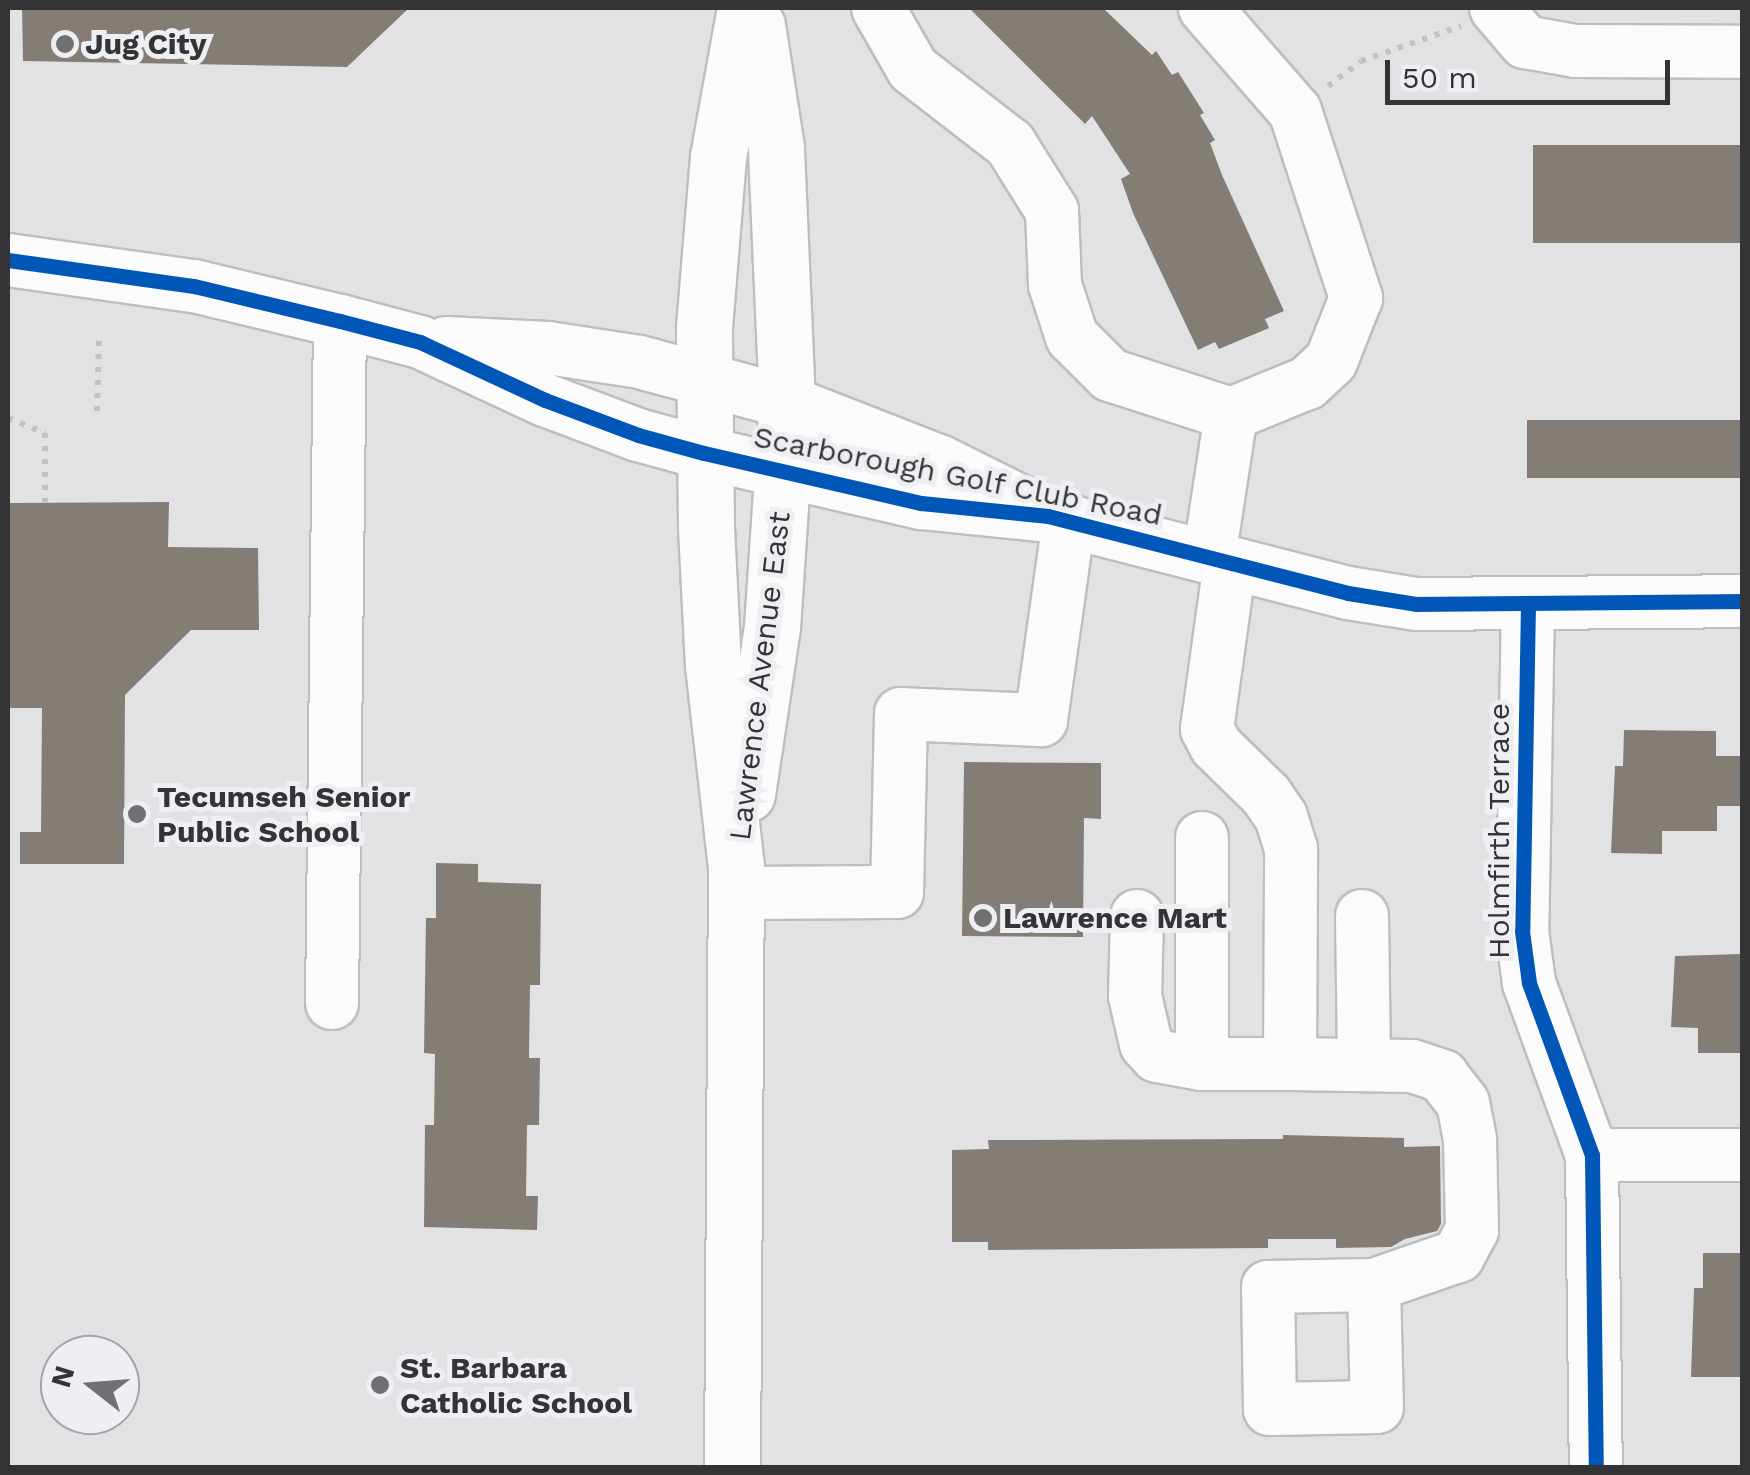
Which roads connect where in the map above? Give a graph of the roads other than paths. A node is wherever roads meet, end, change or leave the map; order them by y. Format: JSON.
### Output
{"nodes":[{"id":1,"x":745,"y":8,"type":"edge"},
{"id":2,"x":754,"y":8,"type":"edge"},
{"id":3,"x":878,"y":8,"type":"edge"},
{"id":4,"x":1206,"y":8,"type":"edge"},
{"id":5,"x":1482,"y":15,"type":"edge"},
{"id":6,"x":1742,"y":52,"type":"edge"},
{"id":7,"x":8,"y":260,"type":"edge"},
{"id":8,"x":340,"y":321,"type":"junction"},
{"id":9,"x":420,"y":342,"type":"junction"},
{"id":10,"x":704,"y":381,"type":"junction"},
{"id":11,"x":787,"y":402,"type":"junction"},
{"id":12,"x":1231,"y":414,"type":"junction"},
{"id":13,"x":704,"y":453,"type":"junction"},
{"id":14,"x":784,"y":473,"type":"junction"},
{"id":15,"x":1058,"y":518,"type":"junction"},
{"id":16,"x":1220,"y":561,"type":"junction"},
{"id":17,"x":1742,"y":601,"type":"edge"},
{"id":18,"x":1528,"y":602,"type":"junction"},
{"id":19,"x":1202,"y":838,"type":"dead end"},
{"id":20,"x":736,"y":880,"type":"junction"},
{"id":21,"x":1137,"y":916,"type":"dead end"},
{"id":22,"x":1362,"y":916,"type":"dead end"},
{"id":23,"x":332,"y":1003,"type":"dead end"},
{"id":24,"x":1202,"y":1064,"type":"junction"},
{"id":25,"x":1290,"y":1064,"type":"junction"},
{"id":26,"x":1364,"y":1065,"type":"junction"},
{"id":27,"x":1742,"y":1154,"type":"edge"},
{"id":28,"x":1592,"y":1155,"type":"junction"},
{"id":29,"x":1374,"y":1285,"type":"dead end"},
{"id":30,"x":732,"y":1468,"type":"edge"},
{"id":31,"x":1596,"y":1468,"type":"edge"}],
"edges":[{"from":1,"to":10,"type":"main road","name":"Lawrence Avenue East"},
{"from":2,"to":11,"type":"main road","name":"Lawrence Avenue East"},
{"from":3,"to":12,"type":"street"},
{"from":4,"to":12,"type":"street"},
{"from":5,"to":6,"type":"street"},
{"from":7,"to":8,"type":"street","name":"Scarborough Golf Club Road"},
{"from":8,"to":9,"type":"street","name":"Scarborough Golf Club Road"},
{"from":8,"to":23,"type":"street"},
{"from":9,"to":10,"type":"street","name":"Scarborough Golf Club Road"},
{"from":9,"to":13,"type":"street","name":"Scarborough Golf Club Road"},
{"from":10,"to":11,"type":"street","name":"Scarborough Golf Club Road"},
{"from":10,"to":13,"type":"main road","name":"Lawrence Avenue East"},
{"from":11,"to":14,"type":"main road","name":"Lawrence Avenue East"},
{"from":11,"to":15,"type":"street","name":"Scarborough Golf Club Road"},
{"from":12,"to":16,"type":"street"},
{"from":13,"to":14,"type":"street","name":"Scarborough Golf Club Road"},
{"from":13,"to":20,"type":"main road","name":"Lawrence Avenue East"},
{"from":14,"to":15,"type":"street","name":"Scarborough Golf Club Road"},
{"from":14,"to":20,"type":"main road","name":"Lawrence Avenue East"},
{"from":15,"to":16,"type":"street","name":"Scarborough Golf Club Road"},
{"from":15,"to":20,"type":"street"},
{"from":16,"to":18,"type":"street","name":"Scarborough Golf Club Road"},
{"from":16,"to":25,"type":"street"},
{"from":17,"to":18,"type":"street","name":"Scarborough Golf Club Road"},
{"from":18,"to":28,"type":"street","name":"Holmfirth Terrace"},
{"from":19,"to":24,"type":"street"},
{"from":20,"to":30,"type":"main road","name":"Lawrence Avenue East"},
{"from":21,"to":24,"type":"street"},
{"from":22,"to":26,"type":"street"},
{"from":24,"to":25,"type":"street"},
{"from":25,"to":26,"type":"street"},
{"from":26,"to":29,"type":"street"},
{"from":27,"to":28,"type":"street"},
{"from":28,"to":31,"type":"street","name":"Holmfirth Terrace"}]}
